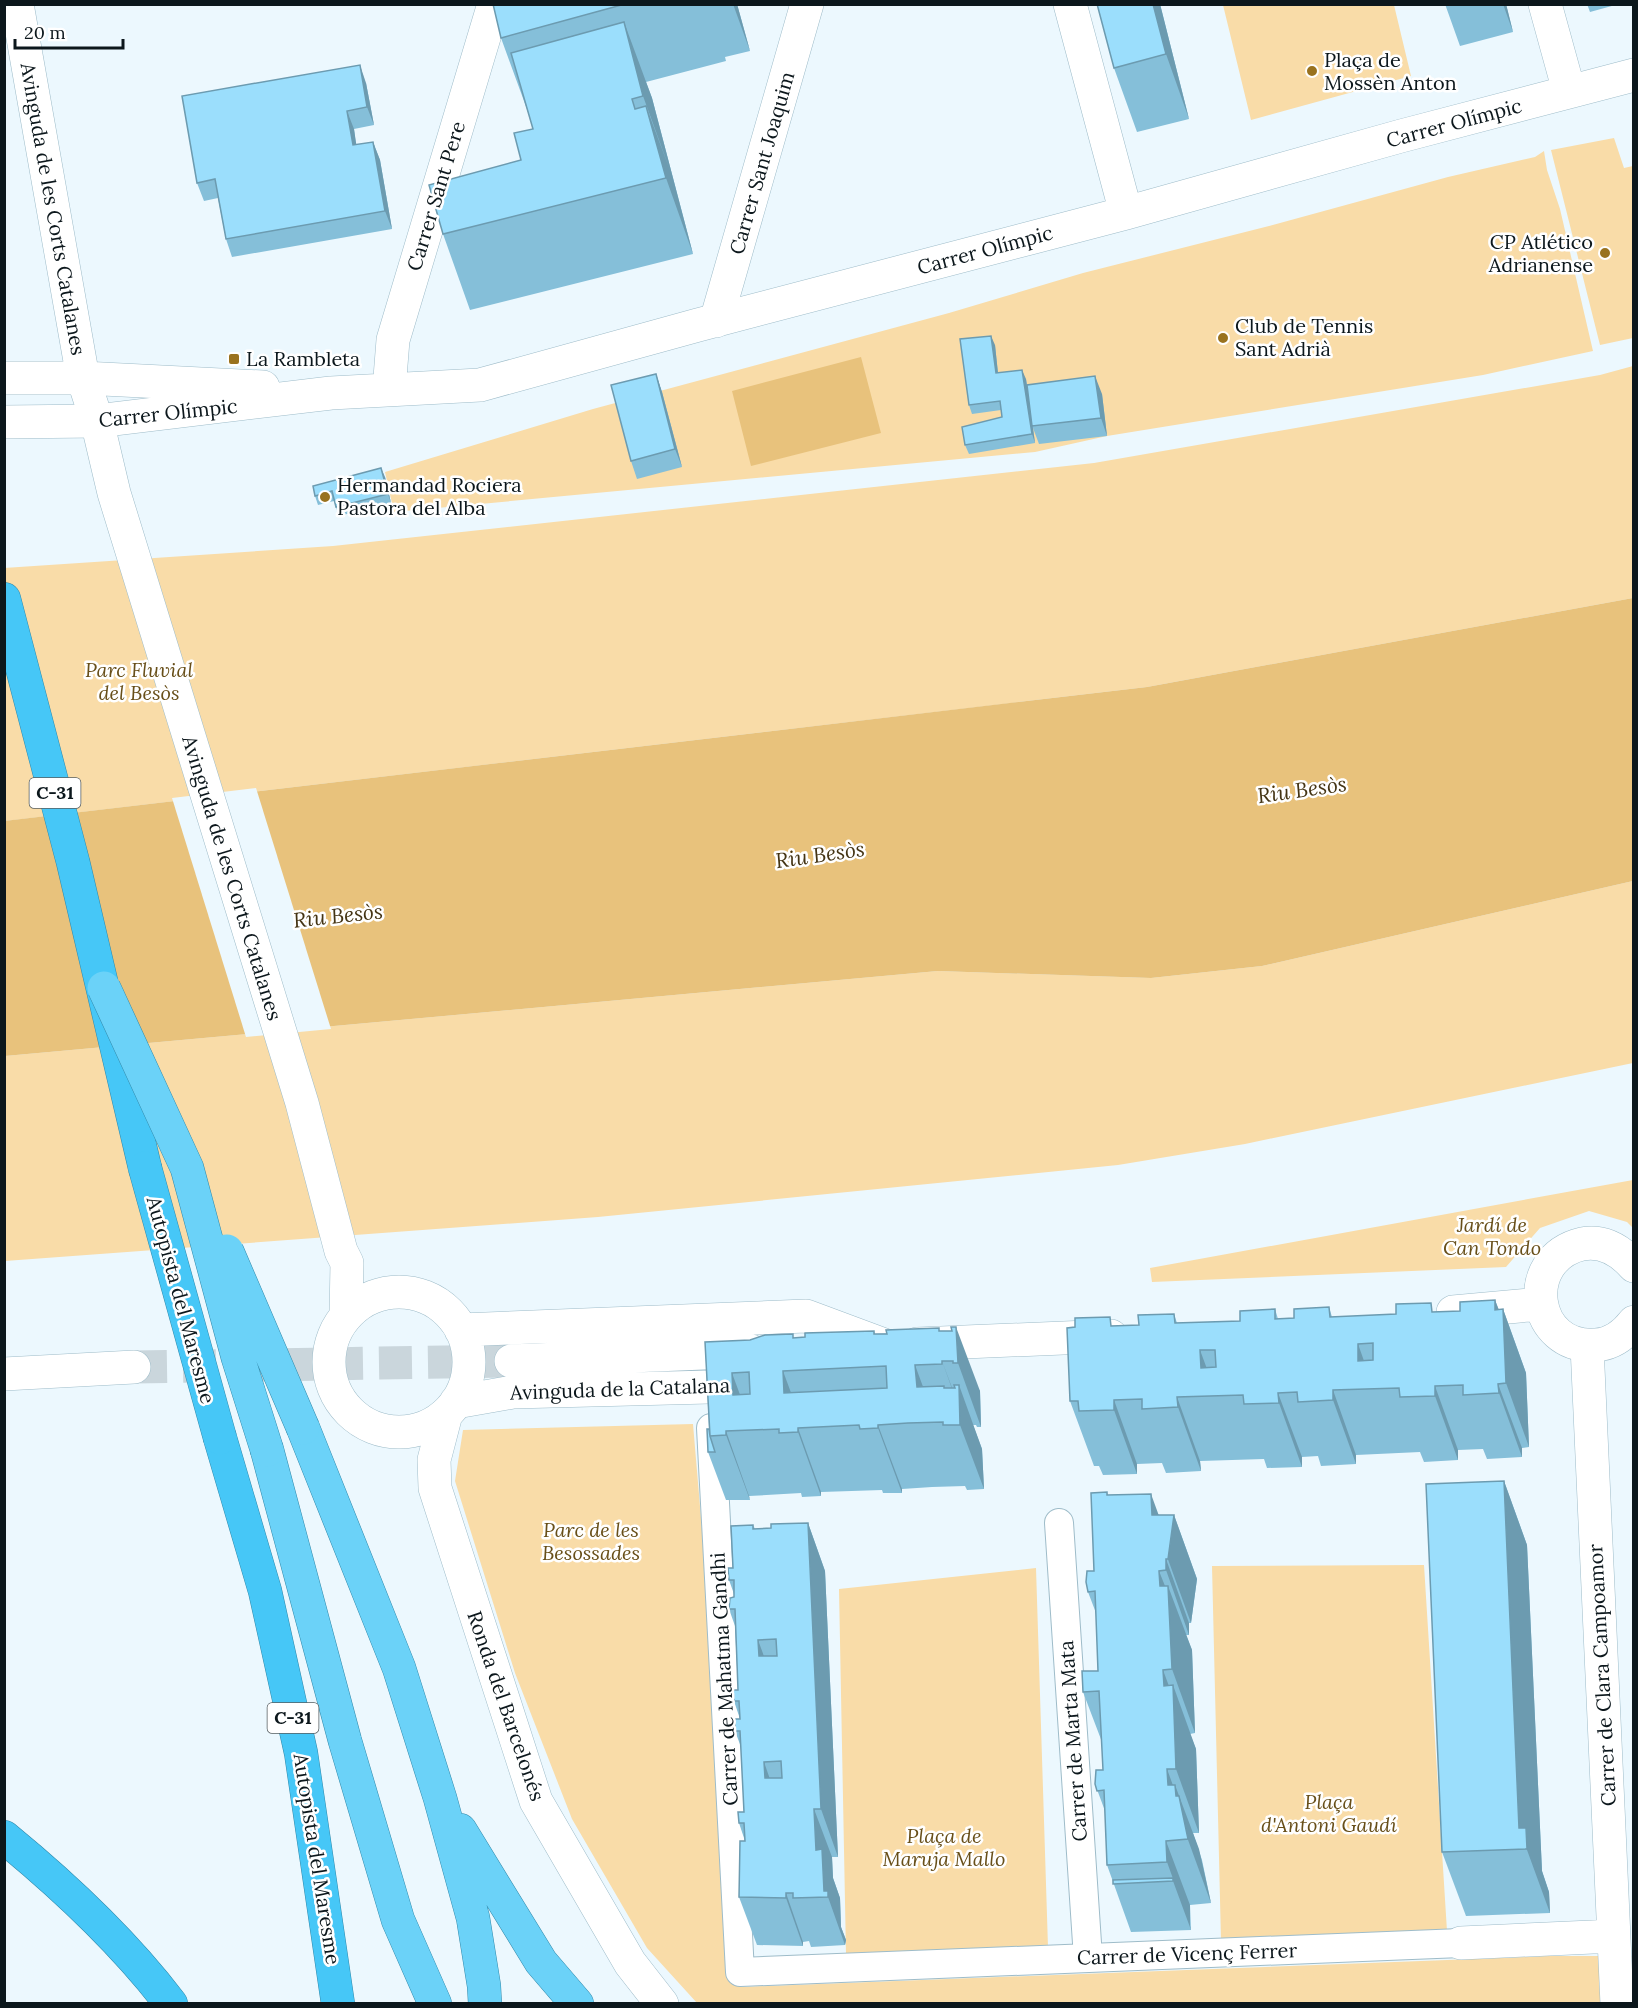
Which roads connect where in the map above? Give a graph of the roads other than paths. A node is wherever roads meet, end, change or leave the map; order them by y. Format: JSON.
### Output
{"nodes":[{"id":1,"x":17,"y":4,"type":"edge"},
{"id":2,"x":494,"y":4,"type":"edge"},
{"id":3,"x":807,"y":4,"type":"edge"},
{"id":4,"x":1070,"y":4,"type":"edge"},
{"id":5,"x":1545,"y":4,"type":"edge"},
{"id":6,"x":1634,"y":75,"type":"edge"},
{"id":7,"x":1569,"y":91,"type":"junction"},
{"id":8,"x":1126,"y":213,"type":"junction"},
{"id":9,"x":716,"y":321,"type":"junction"},
{"id":10,"x":4,"y":378,"type":"edge"},
{"id":11,"x":82,"y":378,"type":"junction"},
{"id":12,"x":388,"y":390,"type":"junction"},
{"id":13,"x":331,"y":393,"type":"junction"},
{"id":14,"x":97,"y":421,"type":"junction"},
{"id":15,"x":4,"y":422,"type":"edge"},
{"id":16,"x":4,"y":599,"type":"edge"},
{"id":17,"x":104,"y":988,"type":"junction"},
{"id":18,"x":188,"y":1168,"type":"junction"},
{"id":19,"x":347,"y":1263,"type":"junction"},
{"id":20,"x":1634,"y":1266,"type":"edge"},
{"id":21,"x":390,"y":1294,"type":"junction"},
{"id":22,"x":1541,"y":1304,"type":"junction"},
{"id":23,"x":1424,"y":1314,"type":"edge"},
{"id":24,"x":346,"y":1316,"type":"junction"},
{"id":25,"x":1634,"y":1322,"type":"edge"},
{"id":26,"x":461,"y":1330,"type":"junction"},
{"id":27,"x":1139,"y":1335,"type":"edge"},
{"id":28,"x":884,"y":1346,"type":"junction"},
{"id":29,"x":1587,"y":1346,"type":"junction"},
{"id":30,"x":814,"y":1348,"type":"edge"},
{"id":31,"x":780,"y":1350,"type":"edge"},
{"id":32,"x":511,"y":1360,"type":"tunnel mouth"},
{"id":33,"x":846,"y":1365,"type":"edge"},
{"id":34,"x":134,"y":1367,"type":"tunnel mouth"},
{"id":35,"x":4,"y":1374,"type":"edge"},
{"id":36,"x":785,"y":1382,"type":"edge"},
{"id":37,"x":709,"y":1387,"type":"junction"},
{"id":38,"x":451,"y":1408,"type":"junction"},
{"id":39,"x":373,"y":1428,"type":"junction"},
{"id":40,"x":435,"y":1488,"type":"junction"},
{"id":41,"x":1059,"y":1523,"type":"dead end"},
{"id":42,"x":440,"y":1798,"type":"junction"},
{"id":43,"x":4,"y":1837,"type":"edge"},
{"id":44,"x":1624,"y":1936,"type":"edge"},
{"id":45,"x":1461,"y":1943,"type":"joint"},
{"id":46,"x":1088,"y":1958,"type":"junction"},
{"id":47,"x":740,"y":1972,"type":"joint"},
{"id":48,"x":171,"y":2004,"type":"edge"},
{"id":49,"x":338,"y":2004,"type":"edge"},
{"id":50,"x":435,"y":2004,"type":"edge"},
{"id":51,"x":485,"y":2004,"type":"edge"},
{"id":52,"x":577,"y":2004,"type":"edge"},
{"id":53,"x":662,"y":2004,"type":"edge"},
{"id":54,"x":1617,"y":2004,"type":"edge"}],
"edges":[{"from":1,"to":11,"type":"street","name":"Avinguda de les Corts Catalanes"},
{"from":2,"to":12,"type":"street","name":"Carrer Sant Pere"},
{"from":3,"to":9,"type":"street","name":"Carrer Sant Joaquim"},
{"from":4,"to":8,"type":"street"},
{"from":5,"to":7,"type":"street"},
{"from":6,"to":7,"type":"street","name":"Carrer Olímpic"},
{"from":7,"to":8,"type":"street","name":"Carrer Olímpic"},
{"from":8,"to":9,"type":"street","name":"Carrer Olímpic"},
{"from":9,"to":12,"type":"street","name":"Carrer Olímpic"},
{"from":10,"to":11,"type":"street","name":"Carrer Olímpic"},
{"from":11,"to":13,"type":"street","name":"Carrer Olímpic"},
{"from":11,"to":14,"type":"street","name":"Avinguda de les Corts Catalanes"},
{"from":12,"to":13,"type":"street","name":"Carrer Olímpic"},
{"from":13,"to":14,"type":"street","name":"Carrer Olímpic"},
{"from":14,"to":15,"type":"street","name":"Carrer Olímpic"},
{"from":14,"to":19,"type":"street","name":"Avinguda de les Corts Catalanes"},
{"from":16,"to":17,"type":"highway","name":"Autopista del Maresme","number":"C-31"},
{"from":17,"to":18,"type":"highway","bridge":true},
{"from":17,"to":49,"type":"highway","name":"Autopista del Maresme","number":"C-31","bridge":true},
{"from":18,"to":42,"type":"highway","bridge":true},
{"from":18,"to":50,"type":"highway","bridge":true},
{"from":19,"to":21,"type":"street"},
{"from":19,"to":24,"type":"street","name":"Avinguda de les Corts Catalanes"},
{"from":20,"to":22,"type":"street"},
{"from":21,"to":24,"type":"street"},
{"from":21,"to":26,"type":"street"},
{"from":22,"to":23,"type":"street"},
{"from":22,"to":29,"type":"street"},
{"from":24,"to":39,"type":"street"},
{"from":25,"to":29,"type":"street"},
{"from":26,"to":28,"type":"street"},
{"from":26,"to":38,"type":"street"},
{"from":27,"to":28,"type":"street"},
{"from":28,"to":30,"type":"street"},
{"from":28,"to":33,"type":"street"},
{"from":29,"to":44,"type":"street","name":"Carrer de Clara Campoamor"},
{"from":31,"to":32,"type":"street","name":"Avinguda de la Catalana"},
{"from":34,"to":35,"type":"street"},
{"from":36,"to":37,"type":"street","name":"Avinguda de la Catalana"},
{"from":37,"to":38,"type":"street","name":"Avinguda de la Catalana"},
{"from":37,"to":47,"type":"street","name":"Carrer de Mahatma Gandhi"},
{"from":38,"to":39,"type":"street"},
{"from":38,"to":40,"type":"street","name":"Ronda del Barcelonés"},
{"from":39,"to":40,"type":"street","name":"Ronda del Barcelonés"},
{"from":40,"to":53,"type":"street","name":"Ronda del Barcelonés"},
{"from":41,"to":46,"type":"street","name":"Carrer de Marta Mata"},
{"from":42,"to":51,"type":"highway"},
{"from":42,"to":52,"type":"highway"},
{"from":43,"to":48,"type":"highway"},
{"from":44,"to":45,"type":"street","name":"Carrer de Vicenç Ferrer"},
{"from":44,"to":54,"type":"street","name":"Carrer de Clara Campoamor"},
{"from":45,"to":46,"type":"street","name":"Carrer de Vicenç Ferrer"},
{"from":46,"to":47,"type":"street","name":"Carrer de Vicenç Ferrer"}]}
